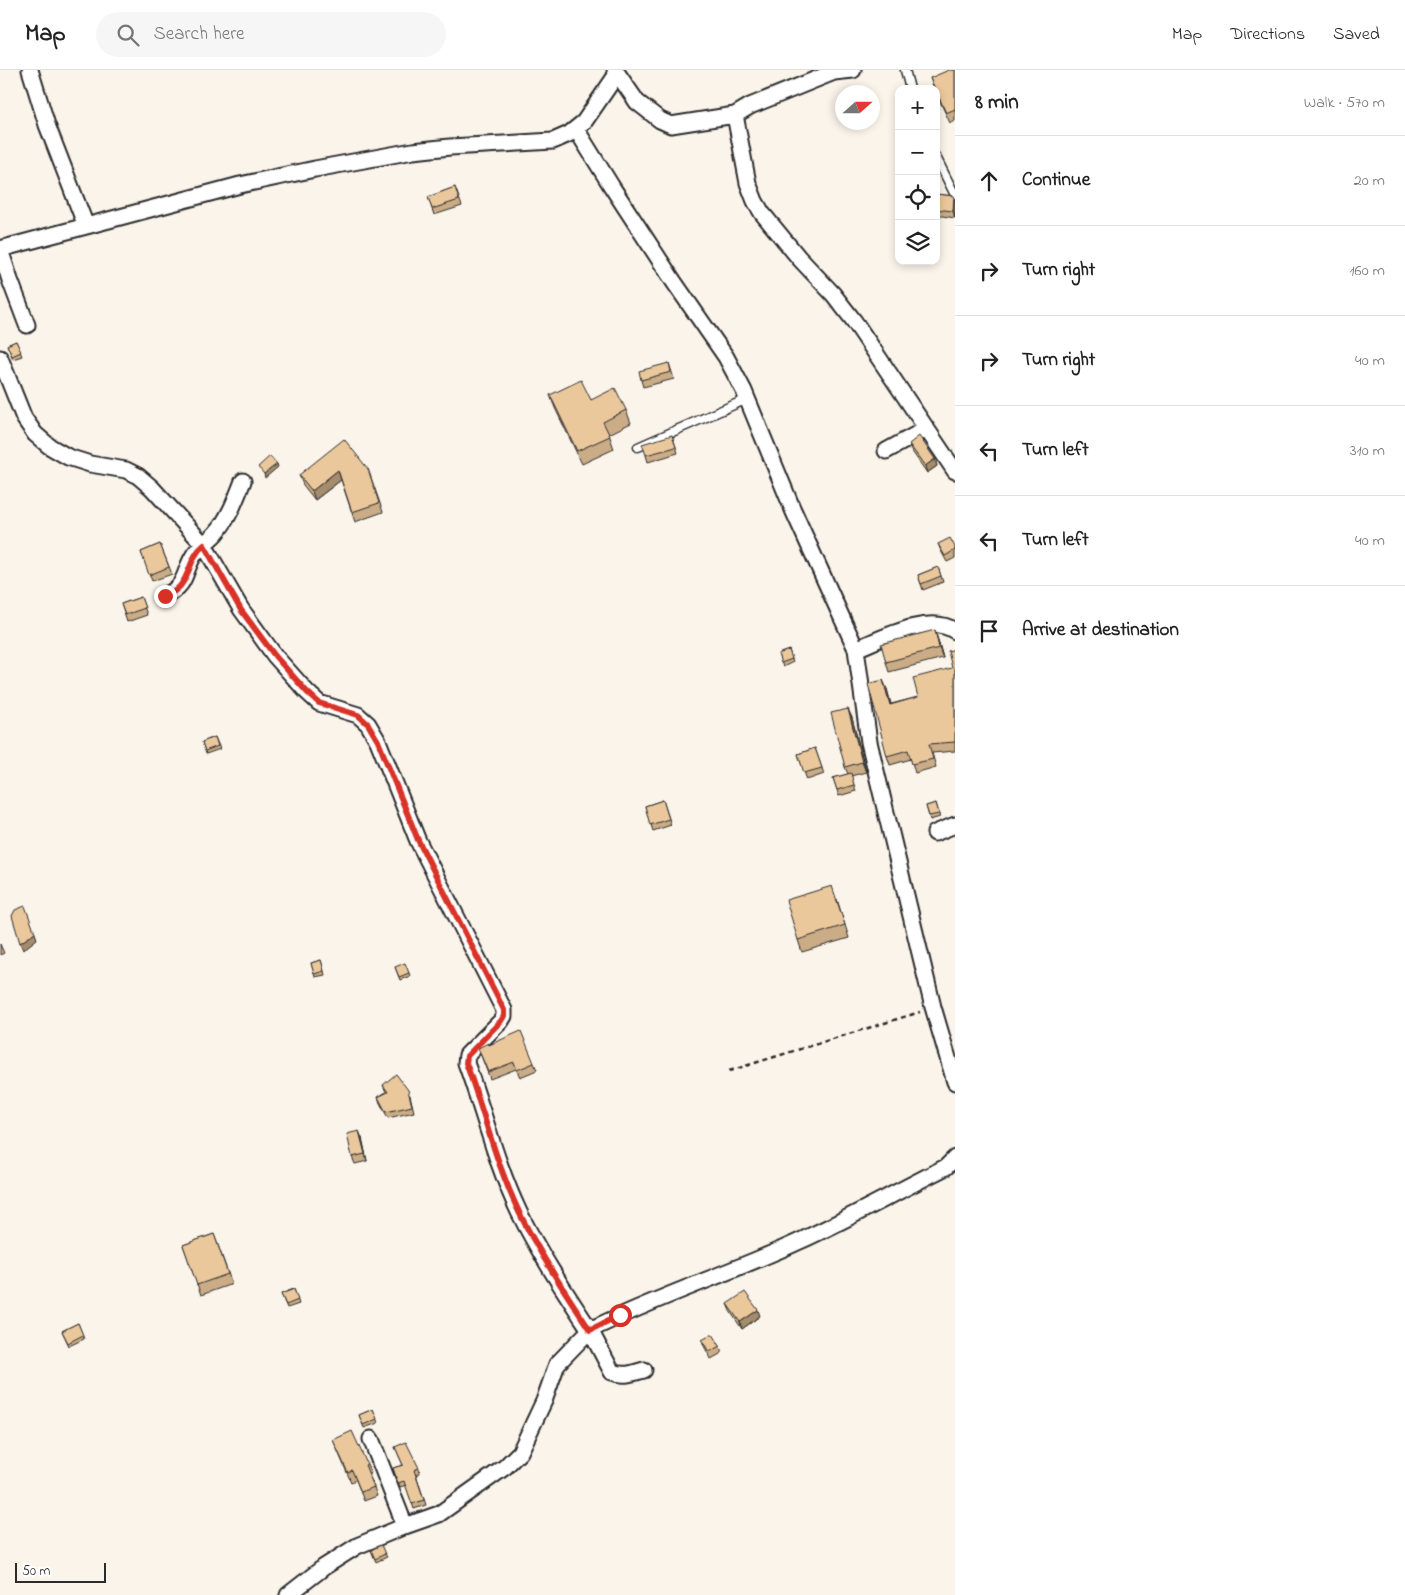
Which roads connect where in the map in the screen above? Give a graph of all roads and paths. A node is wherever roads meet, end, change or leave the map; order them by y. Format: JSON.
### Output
{"nodes":[{"id":1,"x":30,"y":70,"type":"edge"},
{"id":2,"x":853,"y":70,"type":"edge"},
{"id":3,"x":905,"y":70,"type":"edge"},
{"id":4,"x":616,"y":72,"type":"edge"},
{"id":5,"x":909,"y":85,"type":"edge"},
{"id":6,"x":734,"y":115,"type":"junction"},
{"id":7,"x":576,"y":129,"type":"junction"},
{"id":8,"x":940,"y":165,"type":"edge"},
{"id":9,"x":955,"y":194,"type":"edge"},
{"id":10,"x":86,"y":226,"type":"junction"},
{"id":11,"x":0,"y":249,"type":"edge"},
{"id":12,"x":27,"y":325,"type":"dead end"},
{"id":13,"x":0,"y":358,"type":"edge"},
{"id":14,"x":747,"y":399,"type":"junction"},
{"id":15,"x":926,"y":429,"type":"junction"},
{"id":16,"x":638,"y":447,"type":"dead end"},
{"id":17,"x":886,"y":451,"type":"dead end"},
{"id":18,"x":955,"y":471,"type":"edge"},
{"id":19,"x":244,"y":481,"type":"dead end"},
{"id":20,"x":204,"y":545,"type":"junction"},
{"id":21,"x":165,"y":596,"type":"dead end"},
{"id":22,"x":955,"y":631,"type":"edge"},
{"id":23,"x":856,"y":649,"type":"junction"},
{"id":24,"x":955,"y":825,"type":"edge"},
{"id":25,"x":936,"y":833,"type":"dead end"},
{"id":26,"x":934,"y":1007,"type":"junction"},
{"id":27,"x":729,"y":1071,"type":"dead end"},
{"id":28,"x":955,"y":1082,"type":"edge"},
{"id":29,"x":955,"y":1158,"type":"edge"},
{"id":30,"x":590,"y":1330,"type":"junction"},
{"id":31,"x":644,"y":1370,"type":"dead end"},
{"id":32,"x":371,"y":1439,"type":"dead end"},
{"id":33,"x":405,"y":1526,"type":"junction"},
{"id":34,"x":288,"y":1595,"type":"edge"}],
"edges":[{"from":1,"to":10,"type":"street"},
{"from":2,"to":6,"type":"street"},
{"from":3,"to":5,"type":"lane"},
{"from":4,"to":6,"type":"street"},
{"from":4,"to":7,"type":"street"},
{"from":6,"to":15,"type":"street"},
{"from":7,"to":10,"type":"street"},
{"from":7,"to":14,"type":"street"},
{"from":8,"to":9,"type":"lane"},
{"from":10,"to":11,"type":"street"},
{"from":11,"to":12,"type":"street"},
{"from":13,"to":20,"type":"street"},
{"from":14,"to":16,"type":"lane"},
{"from":14,"to":23,"type":"street"},
{"from":15,"to":17,"type":"street"},
{"from":15,"to":18,"type":"street"},
{"from":19,"to":20,"type":"street"},
{"from":20,"to":21,"type":"street"},
{"from":20,"to":30,"type":"street"},
{"from":22,"to":23,"type":"street"},
{"from":23,"to":26,"type":"street"},
{"from":24,"to":25,"type":"street"},
{"from":26,"to":27,"type":"path"},
{"from":26,"to":28,"type":"street"},
{"from":29,"to":30,"type":"street"},
{"from":30,"to":31,"type":"street"},
{"from":30,"to":33,"type":"street"},
{"from":32,"to":33,"type":"street"},
{"from":33,"to":34,"type":"street"}]}
